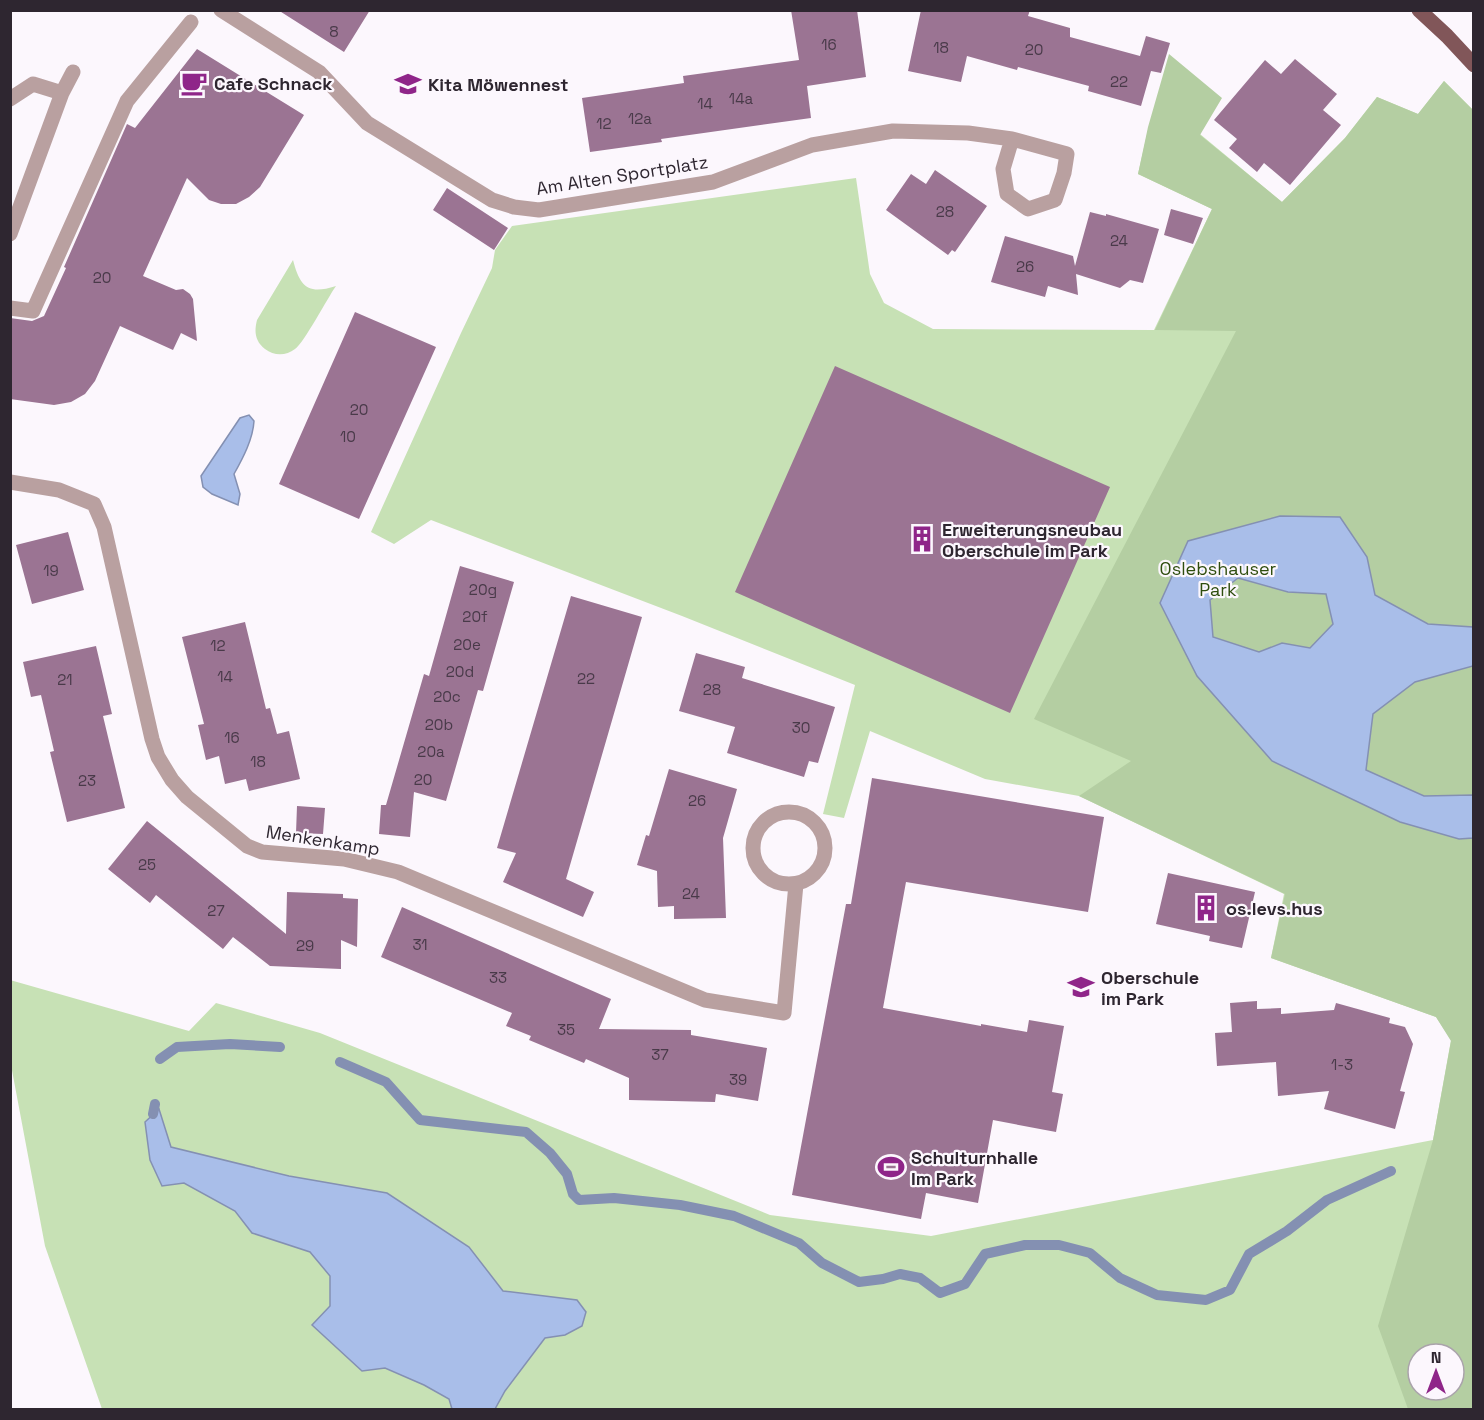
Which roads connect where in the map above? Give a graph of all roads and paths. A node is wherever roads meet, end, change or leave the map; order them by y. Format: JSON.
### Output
{"nodes":[{"id":1,"x":221,"y":10,"type":"edge"},
{"id":2,"x":1419,"y":10,"type":"edge"},
{"id":3,"x":191,"y":22,"type":"dead end"},
{"id":4,"x":1473,"y":65,"type":"edge"},
{"id":5,"x":73,"y":72,"type":"dead end"},
{"id":6,"x":62,"y":93,"type":"junction"},
{"id":7,"x":10,"y":99,"type":"edge"},
{"id":8,"x":1012,"y":139,"type":"junction"},
{"id":9,"x":10,"y":234,"type":"edge"},
{"id":10,"x":10,"y":308,"type":"edge"},
{"id":11,"x":10,"y":482,"type":"edge"},
{"id":12,"x":796,"y":884,"type":"junction"}],
"edges":[{"from":1,"to":8,"type":"street","name":"Am Alten Sportplatz"},
{"from":2,"to":4,"type":"main road"},
{"from":3,"to":10,"type":"street"},
{"from":5,"to":6,"type":"street"},
{"from":6,"to":7,"type":"street"},
{"from":6,"to":9,"type":"street"},
{"from":8,"to":8,"type":"street","name":"Am Alten Sportplatz"},
{"from":11,"to":12,"type":"street","name":"Menkenkamp"},
{"from":12,"to":12,"type":"street"}]}
